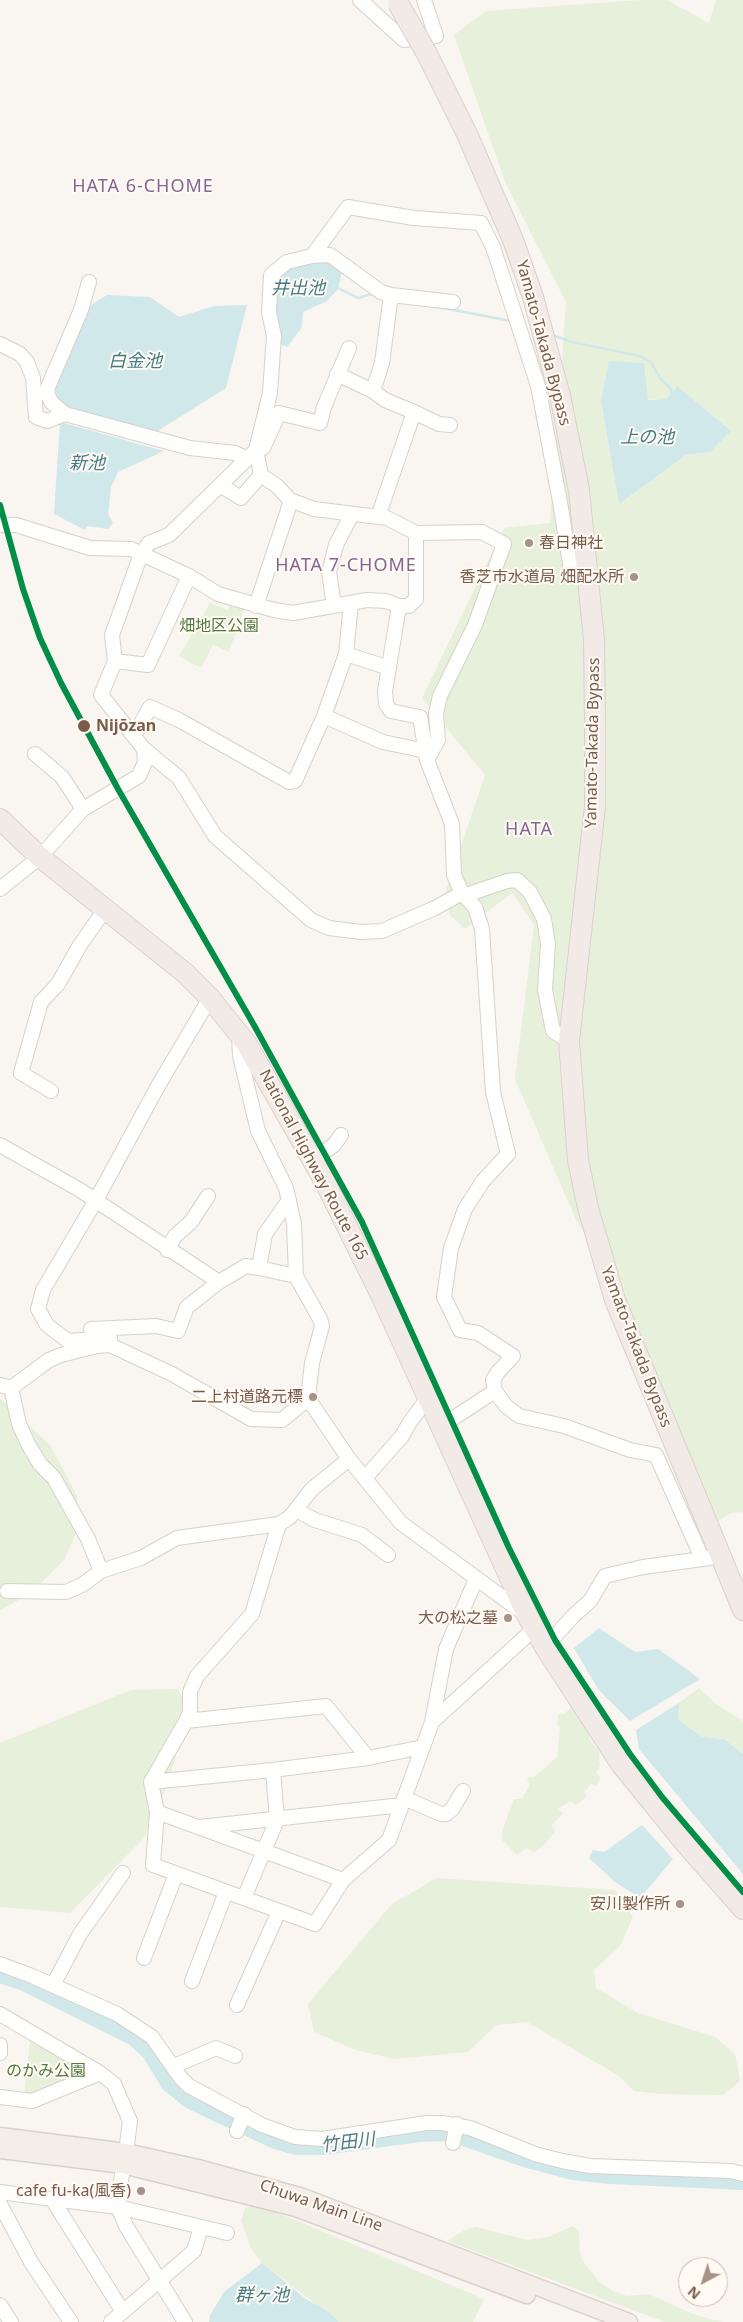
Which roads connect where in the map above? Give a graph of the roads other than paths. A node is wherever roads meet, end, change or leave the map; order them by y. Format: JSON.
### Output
{"nodes":[{"id":1,"x":360,"y":0,"type":"edge"},
{"id":2,"x":424,"y":0,"type":"edge"},
{"id":3,"x":398,"y":1,"type":"edge"},
{"id":4,"x":513,"y":240,"type":"junction"},
{"id":5,"x":493,"y":247,"type":"junction"},
{"id":6,"x":312,"y":256,"type":"junction"},
{"id":7,"x":88,"y":282,"type":"dead end"},
{"id":8,"x":390,"y":296,"type":"junction"},
{"id":9,"x":453,"y":302,"type":"dead end"},
{"id":10,"x":0,"y":344,"type":"edge"},
{"id":11,"x":349,"y":348,"type":"dead end"},
{"id":12,"x":337,"y":374,"type":"junction"},
{"id":13,"x":373,"y":391,"type":"junction"},
{"id":14,"x":414,"y":412,"type":"junction"},
{"id":15,"x":65,"y":414,"type":"junction"},
{"id":16,"x":450,"y":425,"type":"dead end"},
{"id":17,"x":254,"y":456,"type":"junction"},
{"id":18,"x":261,"y":475,"type":"junction"},
{"id":19,"x":220,"y":486,"type":"junction"},
{"id":20,"x":290,"y":500,"type":"junction"},
{"id":21,"x":352,"y":514,"type":"junction"},
{"id":22,"x":378,"y":517,"type":"junction"},
{"id":23,"x":0,"y":525,"type":"edge"},
{"id":24,"x":416,"y":533,"type":"junction"},
{"id":25,"x":141,"y":554,"type":"junction"},
{"id":26,"x":588,"y":569,"type":"junction"},
{"id":27,"x":189,"y":576,"type":"junction"},
{"id":28,"x":351,"y":603,"type":"junction"},
{"id":29,"x":256,"y":606,"type":"junction"},
{"id":30,"x":334,"y":606,"type":"junction"},
{"id":31,"x":399,"y":606,"type":"junction"},
{"id":32,"x":346,"y":654,"type":"junction"},
{"id":33,"x":115,"y":661,"type":"junction"},
{"id":34,"x":389,"y":668,"type":"junction"},
{"id":35,"x":324,"y":716,"type":"junction"},
{"id":36,"x":134,"y":736,"type":"junction"},
{"id":37,"x":144,"y":749,"type":"junction"},
{"id":38,"x":35,"y":754,"type":"dead end"},
{"id":39,"x":427,"y":755,"type":"junction"},
{"id":40,"x":83,"y":809,"type":"junction"},
{"id":41,"x":0,"y":819,"type":"edge"},
{"id":42,"x":40,"y":857,"type":"junction"},
{"id":43,"x":0,"y":889,"type":"edge"},
{"id":44,"x":464,"y":894,"type":"junction"},
{"id":45,"x":106,"y":908,"type":"junction"},
{"id":46,"x":210,"y":998,"type":"junction"},
{"id":47,"x":239,"y":1034,"type":"junction"},
{"id":48,"x":569,"y":1041,"type":"junction"},
{"id":49,"x":51,"y":1091,"type":"dead end"},
{"id":50,"x":341,"y":1134,"type":"dead end"},
{"id":51,"x":0,"y":1145,"type":"edge"},
{"id":52,"x":312,"y":1159,"type":"junction"},
{"id":53,"x":208,"y":1196,"type":"dead end"},
{"id":54,"x":289,"y":1200,"type":"junction"},
{"id":55,"x":95,"y":1202,"type":"junction"},
{"id":56,"x":167,"y":1250,"type":"junction"},
{"id":57,"x":259,"y":1268,"type":"junction"},
{"id":58,"x":296,"y":1276,"type":"junction"},
{"id":59,"x":219,"y":1282,"type":"junction"},
{"id":60,"x":91,"y":1329,"type":"dead end"},
{"id":61,"x":110,"y":1345,"type":"junction"},
{"id":62,"x":6,"y":1386,"type":"edge"},
{"id":63,"x":495,"y":1391,"type":"junction"},
{"id":64,"x":309,"y":1398,"type":"junction"},
{"id":65,"x":428,"y":1398,"type":"junction"},
{"id":66,"x":440,"y":1424,"type":"junction"},
{"id":67,"x":349,"y":1458,"type":"junction"},
{"id":68,"x":365,"y":1478,"type":"junction"},
{"id":69,"x":296,"y":1510,"type":"junction"},
{"id":70,"x":279,"y":1524,"type":"junction"},
{"id":71,"x":388,"y":1555,"type":"dead end"},
{"id":72,"x":712,"y":1558,"type":"junction"},
{"id":73,"x":101,"y":1571,"type":"junction"},
{"id":74,"x":476,"y":1580,"type":"junction"},
{"id":75,"x":7,"y":1591,"type":"dead end"},
{"id":76,"x":743,"y":1610,"type":"edge"},
{"id":77,"x":531,"y":1622,"type":"junction"},
{"id":78,"x":545,"y":1648,"type":"junction"},
{"id":79,"x":186,"y":1721,"type":"junction"},
{"id":80,"x":432,"y":1722,"type":"junction"},
{"id":81,"x":423,"y":1748,"type":"junction"},
{"id":82,"x":368,"y":1758,"type":"junction"},
{"id":83,"x":273,"y":1770,"type":"junction"},
{"id":84,"x":151,"y":1782,"type":"junction"},
{"id":85,"x":463,"y":1791,"type":"dead end"},
{"id":86,"x":403,"y":1802,"type":"junction"},
{"id":87,"x":157,"y":1812,"type":"junction"},
{"id":88,"x":277,"y":1820,"type":"junction"},
{"id":89,"x":200,"y":1826,"type":"junction"},
{"id":90,"x":264,"y":1851,"type":"junction"},
{"id":91,"x":123,"y":1873,"type":"dead end"},
{"id":92,"x":176,"y":1874,"type":"junction"},
{"id":93,"x":343,"y":1880,"type":"junction"},
{"id":94,"x":226,"y":1892,"type":"junction"},
{"id":95,"x":244,"y":1898,"type":"junction"},
{"id":96,"x":743,"y":1909,"type":"edge"},
{"id":97,"x":279,"y":1911,"type":"junction"},
{"id":98,"x":144,"y":1958,"type":"dead end"},
{"id":99,"x":0,"y":1964,"type":"edge"},
{"id":100,"x":192,"y":1981,"type":"dead end"},
{"id":101,"x":53,"y":1985,"type":"junction"},
{"id":102,"x":238,"y":2005,"type":"dead end"},
{"id":103,"x":0,"y":2014,"type":"edge"},
{"id":104,"x":0,"y":2045,"type":"edge"},
{"id":105,"x":0,"y":2052,"type":"edge"},
{"id":106,"x":235,"y":2056,"type":"dead end"},
{"id":107,"x":174,"y":2066,"type":"junction"},
{"id":108,"x":100,"y":2073,"type":"junction"},
{"id":109,"x":0,"y":2097,"type":"edge"},
{"id":110,"x":244,"y":2114,"type":"junction"},
{"id":111,"x":457,"y":2124,"type":"junction"},
{"id":112,"x":236,"y":2131,"type":"dead end"},
{"id":113,"x":0,"y":2136,"type":"edge"},
{"id":114,"x":453,"y":2143,"type":"dead end"},
{"id":115,"x":0,"y":2150,"type":"edge"},
{"id":116,"x":124,"y":2158,"type":"junction"},
{"id":117,"x":743,"y":2174,"type":"edge"},
{"id":118,"x":0,"y":2192,"type":"edge"},
{"id":119,"x":52,"y":2199,"type":"junction"},
{"id":120,"x":0,"y":2204,"type":"edge"},
{"id":121,"x":118,"y":2207,"type":"junction"},
{"id":122,"x":201,"y":2227,"type":"junction"},
{"id":123,"x":227,"y":2233,"type":"dead end"},
{"id":124,"x":160,"y":2282,"type":"junction"},
{"id":125,"x":0,"y":2305,"type":"edge"},
{"id":126,"x":123,"y":2312,"type":"junction"},
{"id":127,"x":11,"y":2322,"type":"edge"},
{"id":128,"x":71,"y":2322,"type":"edge"},
{"id":129,"x":110,"y":2322,"type":"edge"},
{"id":130,"x":185,"y":2322,"type":"edge"},
{"id":131,"x":600,"y":2322,"type":"edge"},
{"id":132,"x":629,"y":2322,"type":"edge"}],
"edges":[{"from":1,"to":2,"type":"street"},
{"from":3,"to":4,"type":"highway","name":"Yamato-Takada Bypass","bridge":true},
{"from":4,"to":5,"type":"street"},
{"from":4,"to":26,"type":"highway","name":"Yamato-Takada Bypass"},
{"from":5,"to":6,"type":"street"},
{"from":5,"to":26,"type":"street"},
{"from":6,"to":8,"type":"street"},
{"from":6,"to":17,"type":"street"},
{"from":7,"to":15,"type":"street"},
{"from":8,"to":9,"type":"street"},
{"from":8,"to":13,"type":"street"},
{"from":10,"to":15,"type":"street"},
{"from":11,"to":12,"type":"street"},
{"from":12,"to":13,"type":"street"},
{"from":12,"to":17,"type":"street"},
{"from":13,"to":14,"type":"street"},
{"from":14,"to":16,"type":"street"},
{"from":14,"to":22,"type":"street"},
{"from":15,"to":17,"type":"street"},
{"from":17,"to":18,"type":"street"},
{"from":17,"to":19,"type":"street"},
{"from":18,"to":19,"type":"street"},
{"from":18,"to":20,"type":"street"},
{"from":19,"to":25,"type":"street"},
{"from":20,"to":21,"type":"street"},
{"from":20,"to":29,"type":"street"},
{"from":21,"to":22,"type":"street"},
{"from":21,"to":30,"type":"street"},
{"from":22,"to":24,"type":"street"},
{"from":23,"to":25,"type":"street"},
{"from":24,"to":31,"type":"street"},
{"from":24,"to":39,"type":"street"},
{"from":25,"to":27,"type":"street"},
{"from":25,"to":33,"type":"street"},
{"from":26,"to":48,"type":"highway","name":"Yamato-Takada Bypass"},
{"from":27,"to":29,"type":"street"},
{"from":27,"to":33,"type":"street"},
{"from":28,"to":30,"type":"street"},
{"from":28,"to":31,"type":"street"},
{"from":28,"to":32,"type":"street"},
{"from":29,"to":30,"type":"street"},
{"from":31,"to":34,"type":"street"},
{"from":32,"to":34,"type":"street"},
{"from":32,"to":35,"type":"street"},
{"from":33,"to":36,"type":"street"},
{"from":34,"to":39,"type":"street"},
{"from":35,"to":36,"type":"street"},
{"from":35,"to":39,"type":"street"},
{"from":36,"to":37,"type":"street"},
{"from":37,"to":40,"type":"street"},
{"from":37,"to":44,"type":"street"},
{"from":38,"to":40,"type":"street"},
{"from":39,"to":44,"type":"street"},
{"from":40,"to":42,"type":"street"},
{"from":41,"to":42,"type":"highway","name":"National Highway Route 165"},
{"from":42,"to":43,"type":"street"},
{"from":42,"to":45,"type":"highway","name":"National Highway Route 165"},
{"from":44,"to":48,"type":"street"},
{"from":44,"to":63,"type":"street"},
{"from":45,"to":46,"type":"highway","name":"National Highway Route 165"},
{"from":45,"to":49,"type":"street"},
{"from":46,"to":47,"type":"highway","name":"National Highway Route 165"},
{"from":46,"to":55,"type":"street"},
{"from":47,"to":52,"type":"highway","name":"National Highway Route 165"},
{"from":47,"to":54,"type":"street"},
{"from":48,"to":72,"type":"highway","name":"Yamato-Takada Bypass"},
{"from":50,"to":52,"type":"street"},
{"from":51,"to":55,"type":"street"},
{"from":52,"to":65,"type":"highway","name":"National Highway Route 165"},
{"from":53,"to":56,"type":"street"},
{"from":54,"to":57,"type":"street"},
{"from":54,"to":58,"type":"street"},
{"from":55,"to":56,"type":"street"},
{"from":55,"to":61,"type":"street"},
{"from":56,"to":59,"type":"street"},
{"from":57,"to":58,"type":"street"},
{"from":57,"to":59,"type":"street"},
{"from":58,"to":64,"type":"street"},
{"from":59,"to":60,"type":"street"},
{"from":61,"to":62,"type":"street"},
{"from":61,"to":64,"type":"street"},
{"from":62,"to":73,"type":"street"},
{"from":63,"to":66,"type":"street"},
{"from":63,"to":72,"type":"street"},
{"from":64,"to":67,"type":"street"},
{"from":65,"to":66,"type":"highway","name":"National Highway Route 165"},
{"from":65,"to":68,"type":"street"},
{"from":66,"to":77,"type":"highway","name":"National Highway Route 165"},
{"from":67,"to":68,"type":"street"},
{"from":67,"to":69,"type":"street"},
{"from":68,"to":74,"type":"street"},
{"from":69,"to":70,"type":"street"},
{"from":69,"to":71,"type":"street"},
{"from":70,"to":73,"type":"street"},
{"from":70,"to":79,"type":"street"},
{"from":72,"to":76,"type":"highway","name":"Yamato-Takada Bypass"},
{"from":72,"to":78,"type":"street"},
{"from":73,"to":75,"type":"street"},
{"from":74,"to":77,"type":"street"},
{"from":74,"to":80,"type":"street"},
{"from":77,"to":78,"type":"highway","name":"National Highway Route 165"},
{"from":77,"to":80,"type":"street"},
{"from":78,"to":96,"type":"highway","name":"National Highway Route 165"},
{"from":79,"to":82,"type":"street"},
{"from":79,"to":84,"type":"street"},
{"from":80,"to":81,"type":"street"},
{"from":81,"to":82,"type":"street"},
{"from":81,"to":86,"type":"street"},
{"from":82,"to":83,"type":"street"},
{"from":83,"to":84,"type":"street"},
{"from":83,"to":88,"type":"street"},
{"from":84,"to":87,"type":"street"},
{"from":85,"to":86,"type":"street"},
{"from":86,"to":88,"type":"street"},
{"from":86,"to":93,"type":"street"},
{"from":87,"to":89,"type":"street"},
{"from":87,"to":92,"type":"street"},
{"from":88,"to":89,"type":"street"},
{"from":88,"to":90,"type":"street"},
{"from":89,"to":90,"type":"street"},
{"from":90,"to":93,"type":"street"},
{"from":90,"to":95,"type":"street"},
{"from":91,"to":101,"type":"street"},
{"from":92,"to":94,"type":"street"},
{"from":92,"to":98,"type":"street"},
{"from":93,"to":97,"type":"street"},
{"from":94,"to":95,"type":"street"},
{"from":94,"to":100,"type":"street"},
{"from":95,"to":97,"type":"street"},
{"from":97,"to":102,"type":"street"},
{"from":99,"to":101,"type":"street"},
{"from":101,"to":107,"type":"street"},
{"from":103,"to":108,"type":"street"},
{"from":104,"to":105,"type":"street"},
{"from":106,"to":107,"type":"street"},
{"from":107,"to":110,"type":"street"},
{"from":108,"to":109,"type":"street"},
{"from":108,"to":116,"type":"street"},
{"from":110,"to":111,"type":"street"},
{"from":110,"to":112,"type":"street"},
{"from":111,"to":114,"type":"street"},
{"from":111,"to":117,"type":"street"},
{"from":113,"to":116,"type":"main road","name":"Chuwa Main Line"},
{"from":115,"to":116,"type":"main road","name":"Chuwa Main Line"},
{"from":116,"to":121,"type":"street"},
{"from":116,"to":131,"type":"main road","name":"Chuwa Main Line"},
{"from":116,"to":132,"type":"main road","name":"Chuwa Main Line"},
{"from":118,"to":119,"type":"street"},
{"from":119,"to":121,"type":"street"},
{"from":119,"to":126,"type":"street"},
{"from":120,"to":128,"type":"street"},
{"from":121,"to":122,"type":"street"},
{"from":121,"to":124,"type":"street"},
{"from":122,"to":123,"type":"street"},
{"from":122,"to":124,"type":"street"},
{"from":124,"to":126,"type":"street"},
{"from":124,"to":130,"type":"street"},
{"from":125,"to":127,"type":"street"},
{"from":126,"to":129,"type":"street"}]}
